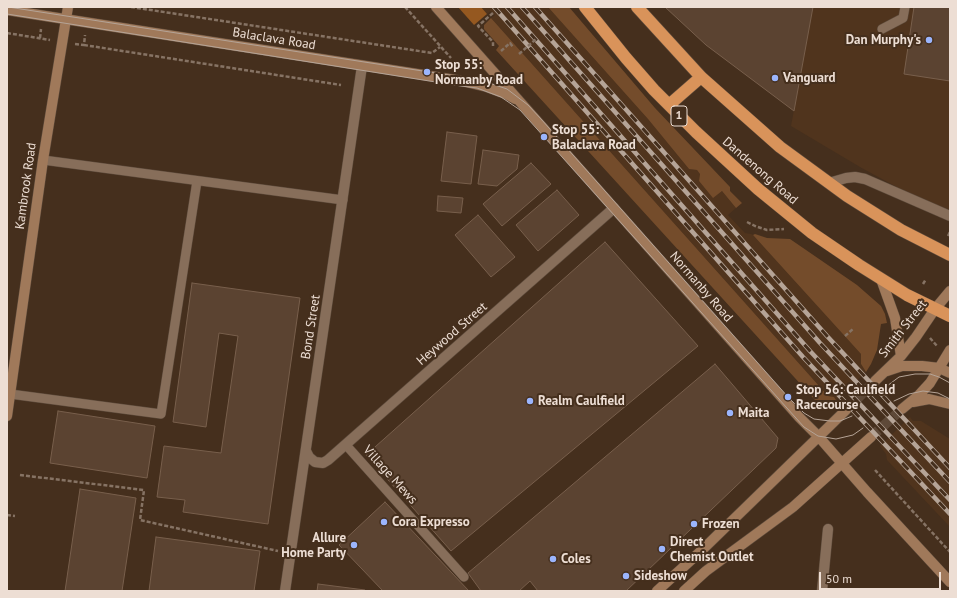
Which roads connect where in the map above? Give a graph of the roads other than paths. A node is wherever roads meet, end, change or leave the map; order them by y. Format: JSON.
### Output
{"nodes":[{"id":1,"x":68,"y":7,"type":"edge"},
{"id":2,"x":436,"y":7,"type":"edge"},
{"id":3,"x":585,"y":7,"type":"edge"},
{"id":4,"x":637,"y":7,"type":"edge"},
{"id":5,"x":904,"y":7,"type":"edge"},
{"id":6,"x":7,"y":10,"type":"edge"},
{"id":7,"x":66,"y":20,"type":"junction"},
{"id":8,"x":882,"y":29,"type":"dead end"},
{"id":9,"x":362,"y":66,"type":"junction"},
{"id":10,"x":701,"y":77,"type":"junction"},
{"id":11,"x":669,"y":105,"type":"junction"},
{"id":12,"x":530,"y":112,"type":"junction"},
{"id":13,"x":43,"y":160,"type":"junction"},
{"id":14,"x":197,"y":181,"type":"junction"},
{"id":15,"x":829,"y":183,"type":"junction"},
{"id":16,"x":343,"y":200,"type":"junction"},
{"id":17,"x":614,"y":208,"type":"junction"},
{"id":18,"x":950,"y":216,"type":"edge"},
{"id":19,"x":950,"y":255,"type":"edge"},
{"id":20,"x":881,"y":279,"type":"junction"},
{"id":21,"x":950,"y":291,"type":"edge"},
{"id":22,"x":935,"y":309,"type":"junction"},
{"id":23,"x":950,"y":316,"type":"edge"},
{"id":24,"x":950,"y":350,"type":"edge"},
{"id":25,"x":901,"y":356,"type":"junction"},
{"id":26,"x":939,"y":368,"type":"junction"},
{"id":27,"x":885,"y":372,"type":"junction"},
{"id":28,"x":950,"y":373,"type":"edge"},
{"id":29,"x":875,"y":381,"type":"tunnel mouth"},
{"id":30,"x":10,"y":394,"type":"junction"},
{"id":31,"x":950,"y":404,"type":"edge"},
{"id":32,"x":846,"y":410,"type":"tunnel mouth"},
{"id":33,"x":7,"y":416,"type":"edge"},
{"id":34,"x":818,"y":436,"type":"junction"},
{"id":35,"x":871,"y":437,"type":"tunnel mouth"},
{"id":36,"x":346,"y":445,"type":"junction"},
{"id":37,"x":306,"y":451,"type":"junction"},
{"id":38,"x":842,"y":463,"type":"junction"},
{"id":39,"x":828,"y":528,"type":"dead end"},
{"id":40,"x":464,"y":577,"type":"dead end"},
{"id":41,"x":950,"y":582,"type":"edge"},
{"id":42,"x":285,"y":591,"type":"edge"},
{"id":43,"x":657,"y":591,"type":"edge"},
{"id":44,"x":684,"y":591,"type":"edge"},
{"id":45,"x":822,"y":591,"type":"edge"}],
"edges":[{"from":1,"to":7,"type":"main road","name":"Kambrook Road"},
{"from":2,"to":12,"type":"main road","name":"Normanby Road"},
{"from":3,"to":11,"type":"highway","name":"Dandenong Road","number":"1"},
{"from":4,"to":10,"type":"highway"},
{"from":5,"to":8,"type":"lane"},
{"from":6,"to":7,"type":"main road","name":"Balaclava Road"},
{"from":7,"to":9,"type":"main road","name":"Balaclava Road"},
{"from":7,"to":13,"type":"main road","name":"Kambrook Road"},
{"from":9,"to":12,"type":"main road","name":"Balaclava Road"},
{"from":9,"to":16,"type":"street","name":"Bond Street"},
{"from":10,"to":11,"type":"highway"},
{"from":10,"to":15,"type":"highway"},
{"from":11,"to":20,"type":"highway","name":"Dandenong Road","number":"1"},
{"from":12,"to":17,"type":"main road","name":"Normanby Road"},
{"from":13,"to":14,"type":"lane"},
{"from":13,"to":30,"type":"main road","name":"Kambrook Road"},
{"from":14,"to":16,"type":"lane"},
{"from":14,"to":30,"type":"lane"},
{"from":15,"to":18,"type":"street"},
{"from":15,"to":19,"type":"highway"},
{"from":16,"to":37,"type":"street","name":"Bond Street"},
{"from":17,"to":34,"type":"main road","name":"Normanby Road"},
{"from":17,"to":36,"type":"street","name":"Heywood Street"},
{"from":20,"to":22,"type":"highway","name":"Dandenong Road","number":"1"},
{"from":20,"to":25,"type":"main road"},
{"from":21,"to":22,"type":"main road","name":"Smith Street"},
{"from":22,"to":23,"type":"highway","name":"Dandenong Road","number":"1"},
{"from":22,"to":25,"type":"main road","name":"Smith Street"},
{"from":24,"to":26,"type":"main road"},
{"from":25,"to":27,"type":"main road","name":"Smith Street"},
{"from":26,"to":27,"type":"main road"},
{"from":26,"to":28,"type":"main road"},
{"from":26,"to":31,"type":"main road"},
{"from":27,"to":29,"type":"main road","name":"Smith Street"},
{"from":30,"to":33,"type":"main road","name":"Kambrook Road"},
{"from":32,"to":34,"type":"main road"},
{"from":34,"to":38,"type":"main road","name":"Normanby Road"},
{"from":34,"to":43,"type":"main road"},
{"from":35,"to":38,"type":"main road"},
{"from":36,"to":37,"type":"street","name":"Heywood Street"},
{"from":36,"to":40,"type":"lane","name":"Village Mews"},
{"from":37,"to":42,"type":"street","name":"Bond Street"},
{"from":38,"to":41,"type":"main road","name":"Normanby Road"},
{"from":38,"to":44,"type":"main road"},
{"from":39,"to":45,"type":"street"}]}
